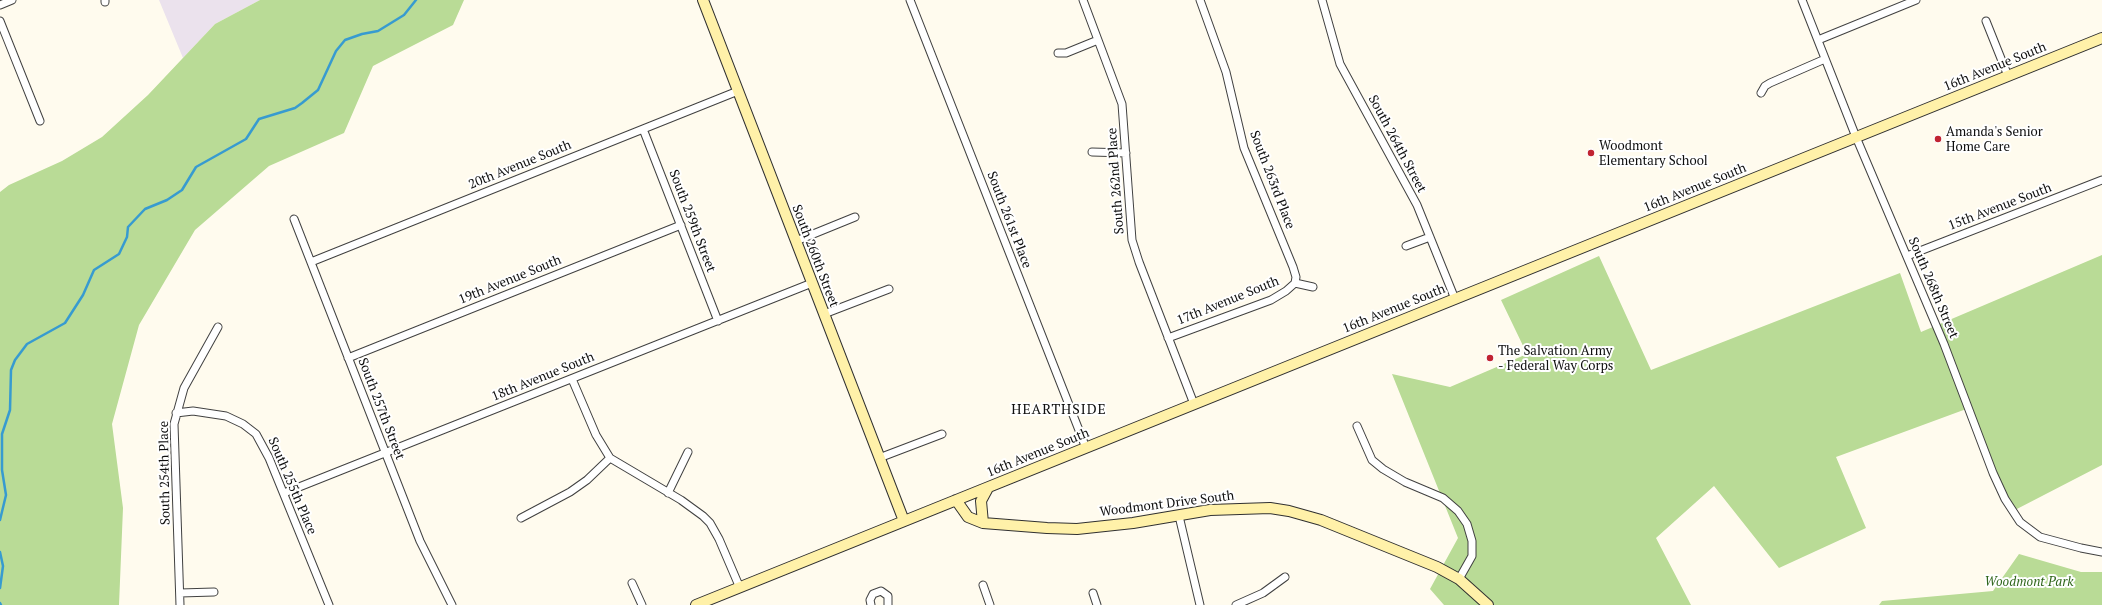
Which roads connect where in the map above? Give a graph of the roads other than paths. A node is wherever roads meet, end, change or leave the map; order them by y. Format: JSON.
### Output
{"nodes":[{"id":1,"x":12,"y":0,"type":"edge"},
{"id":2,"x":703,"y":0,"type":"edge"},
{"id":3,"x":910,"y":0,"type":"edge"},
{"id":4,"x":1083,"y":0,"type":"edge"},
{"id":5,"x":1200,"y":0,"type":"edge"},
{"id":6,"x":1322,"y":0,"type":"edge"},
{"id":7,"x":1802,"y":0,"type":"edge"},
{"id":8,"x":1916,"y":0,"type":"edge"},
{"id":9,"x":0,"y":5,"type":"edge"},
{"id":10,"x":0,"y":21,"type":"edge"},
{"id":11,"x":1986,"y":21,"type":"dead end"},
{"id":12,"x":2102,"y":38,"type":"edge"},
{"id":13,"x":1098,"y":40,"type":"junction"},
{"id":14,"x":1818,"y":40,"type":"junction"},
{"id":15,"x":1058,"y":53,"type":"dead end"},
{"id":16,"x":1825,"y":59,"type":"junction"},
{"id":17,"x":2008,"y":76,"type":"junction"},
{"id":18,"x":738,"y":91,"type":"junction"},
{"id":19,"x":1761,"y":93,"type":"dead end"},
{"id":20,"x":40,"y":121,"type":"dead end"},
{"id":21,"x":643,"y":129,"type":"junction"},
{"id":22,"x":1856,"y":137,"type":"junction"},
{"id":23,"x":1092,"y":152,"type":"dead end"},
{"id":24,"x":1126,"y":153,"type":"junction"},
{"id":25,"x":2102,"y":180,"type":"edge"},
{"id":26,"x":855,"y":218,"type":"dead end"},
{"id":27,"x":294,"y":219,"type":"dead end"},
{"id":28,"x":681,"y":225,"type":"junction"},
{"id":29,"x":1430,"y":237,"type":"junction"},
{"id":30,"x":796,"y":241,"type":"junction"},
{"id":31,"x":1406,"y":246,"type":"dead end"},
{"id":32,"x":1907,"y":256,"type":"junction"},
{"id":33,"x":311,"y":262,"type":"junction"},
{"id":34,"x":1295,"y":283,"type":"junction"},
{"id":35,"x":812,"y":284,"type":"junction"},
{"id":36,"x":1313,"y":287,"type":"dead end"},
{"id":37,"x":889,"y":289,"type":"dead end"},
{"id":38,"x":1455,"y":299,"type":"junction"},
{"id":39,"x":824,"y":314,"type":"junction"},
{"id":40,"x":718,"y":321,"type":"junction"},
{"id":41,"x":218,"y":327,"type":"dead end"},
{"id":42,"x":1168,"y":338,"type":"junction"},
{"id":43,"x":348,"y":358,"type":"junction"},
{"id":44,"x":572,"y":379,"type":"junction"},
{"id":45,"x":1194,"y":404,"type":"junction"},
{"id":46,"x":176,"y":413,"type":"junction"},
{"id":47,"x":1357,"y":426,"type":"dead end"},
{"id":48,"x":942,"y":434,"type":"dead end"},
{"id":49,"x":1086,"y":448,"type":"junction"},
{"id":50,"x":688,"y":452,"type":"dead end"},
{"id":51,"x":385,"y":453,"type":"junction"},
{"id":52,"x":610,"y":458,"type":"junction"},
{"id":53,"x":879,"y":458,"type":"junction"},
{"id":54,"x":988,"y":488,"type":"junction"},
{"id":55,"x":284,"y":493,"type":"junction"},
{"id":56,"x":668,"y":493,"type":"junction"},
{"id":57,"x":956,"y":500,"type":"junction"},
{"id":58,"x":1179,"y":516,"type":"junction"},
{"id":59,"x":521,"y":518,"type":"dead end"},
{"id":60,"x":904,"y":521,"type":"junction"},
{"id":61,"x":983,"y":523,"type":"junction"},
{"id":62,"x":2102,"y":552,"type":"edge"},
{"id":63,"x":1285,"y":577,"type":"dead end"},
{"id":64,"x":1459,"y":579,"type":"junction"},
{"id":65,"x":632,"y":582,"type":"dead end"},
{"id":66,"x":983,"y":586,"type":"dead end"},
{"id":67,"x":740,"y":588,"type":"junction"},
{"id":68,"x":214,"y":592,"type":"dead end"},
{"id":69,"x":180,"y":593,"type":"junction"},
{"id":70,"x":1093,"y":593,"type":"dead end"},
{"id":71,"x":869,"y":604,"type":"edge"},
{"id":72,"x":180,"y":605,"type":"edge"},
{"id":73,"x":329,"y":605,"type":"edge"},
{"id":74,"x":452,"y":605,"type":"edge"},
{"id":75,"x":642,"y":605,"type":"edge"},
{"id":76,"x":696,"y":605,"type":"edge"},
{"id":77,"x":888,"y":605,"type":"edge"},
{"id":78,"x":990,"y":605,"type":"edge"},
{"id":79,"x":1097,"y":605,"type":"edge"},
{"id":80,"x":1200,"y":605,"type":"edge"},
{"id":81,"x":1236,"y":605,"type":"edge"},
{"id":82,"x":1488,"y":605,"type":"edge"}],
"edges":[{"from":1,"to":9,"type":"street"},
{"from":2,"to":18,"type":"main road","name":"South 260th Street"},
{"from":3,"to":49,"type":"street","name":"South 261st Place"},
{"from":4,"to":13,"type":"street","name":"South 262nd Place"},
{"from":5,"to":34,"type":"street","name":"South 263rd Place"},
{"from":6,"to":29,"type":"street","name":"South 264th Street"},
{"from":7,"to":14,"type":"street","name":"South 268th Street"},
{"from":8,"to":14,"type":"street"},
{"from":10,"to":20,"type":"street"},
{"from":11,"to":17,"type":"street"},
{"from":12,"to":17,"type":"main road","name":"16th Avenue South"},
{"from":13,"to":15,"type":"street"},
{"from":13,"to":24,"type":"street","name":"South 262nd Place"},
{"from":14,"to":16,"type":"street","name":"South 268th Street"},
{"from":16,"to":19,"type":"street"},
{"from":16,"to":22,"type":"street","name":"South 268th Street"},
{"from":17,"to":22,"type":"main road","name":"16th Avenue South"},
{"from":18,"to":21,"type":"street","name":"20th Avenue South"},
{"from":18,"to":30,"type":"main road","name":"South 260th Street"},
{"from":21,"to":28,"type":"street","name":"South 259th Street"},
{"from":21,"to":33,"type":"street","name":"20th Avenue South"},
{"from":22,"to":32,"type":"street","name":"South 268th Street"},
{"from":22,"to":38,"type":"main road","name":"16th Avenue South"},
{"from":23,"to":24,"type":"street"},
{"from":24,"to":42,"type":"street","name":"South 262nd Place"},
{"from":25,"to":32,"type":"street","name":"15th Avenue South"},
{"from":26,"to":30,"type":"street"},
{"from":27,"to":33,"type":"street","name":"South 257th Street"},
{"from":28,"to":40,"type":"street","name":"South 259th Street"},
{"from":28,"to":43,"type":"street","name":"19th Avenue South"},
{"from":29,"to":31,"type":"street"},
{"from":29,"to":38,"type":"street","name":"South 264th Street"},
{"from":30,"to":35,"type":"main road","name":"South 260th Street"},
{"from":32,"to":62,"type":"street","name":"South 268th Street"},
{"from":33,"to":43,"type":"street","name":"South 257th Street"},
{"from":34,"to":36,"type":"street"},
{"from":34,"to":42,"type":"street","name":"17th Avenue South"},
{"from":35,"to":39,"type":"main road","name":"South 260th Street"},
{"from":35,"to":40,"type":"street","name":"18th Avenue South"},
{"from":37,"to":39,"type":"street"},
{"from":38,"to":45,"type":"main road","name":"16th Avenue South"},
{"from":39,"to":53,"type":"main road","name":"South 260th Street"},
{"from":40,"to":44,"type":"street","name":"18th Avenue South"},
{"from":41,"to":46,"type":"street","name":"South 254th Place"},
{"from":42,"to":45,"type":"street","name":"South 262nd Place"},
{"from":43,"to":51,"type":"street","name":"South 257th Street"},
{"from":44,"to":51,"type":"street","name":"18th Avenue South"},
{"from":44,"to":52,"type":"street"},
{"from":45,"to":49,"type":"main road","name":"16th Avenue South"},
{"from":46,"to":55,"type":"street","name":"South 255th Place"},
{"from":46,"to":69,"type":"street","name":"South 254th Place"},
{"from":47,"to":64,"type":"street"},
{"from":48,"to":53,"type":"street"},
{"from":49,"to":54,"type":"main road","name":"16th Avenue South"},
{"from":50,"to":56,"type":"street"},
{"from":51,"to":55,"type":"street","name":"18th Avenue South"},
{"from":51,"to":74,"type":"street","name":"South 257th Street"},
{"from":52,"to":56,"type":"street"},
{"from":52,"to":59,"type":"street"},
{"from":53,"to":60,"type":"main road","name":"South 260th Street"},
{"from":54,"to":57,"type":"main road","name":"16th Avenue South"},
{"from":54,"to":61,"type":"main road"},
{"from":55,"to":73,"type":"street","name":"South 255th Place"},
{"from":56,"to":67,"type":"street"},
{"from":57,"to":60,"type":"main road","name":"16th Avenue South"},
{"from":57,"to":61,"type":"main road","name":"Woodmont Drive South"},
{"from":58,"to":61,"type":"main road","name":"Woodmont Drive South"},
{"from":58,"to":64,"type":"main road","name":"Woodmont Drive South"},
{"from":58,"to":80,"type":"street"},
{"from":60,"to":67,"type":"main road","name":"16th Avenue South"},
{"from":63,"to":81,"type":"street"},
{"from":64,"to":82,"type":"main road","name":"Woodmont Drive South"},
{"from":65,"to":75,"type":"street"},
{"from":66,"to":78,"type":"street"},
{"from":67,"to":76,"type":"main road","name":"16th Avenue South"},
{"from":68,"to":69,"type":"street"},
{"from":69,"to":72,"type":"street","name":"South 254th Place"},
{"from":70,"to":79,"type":"street"},
{"from":71,"to":77,"type":"street"}]}
